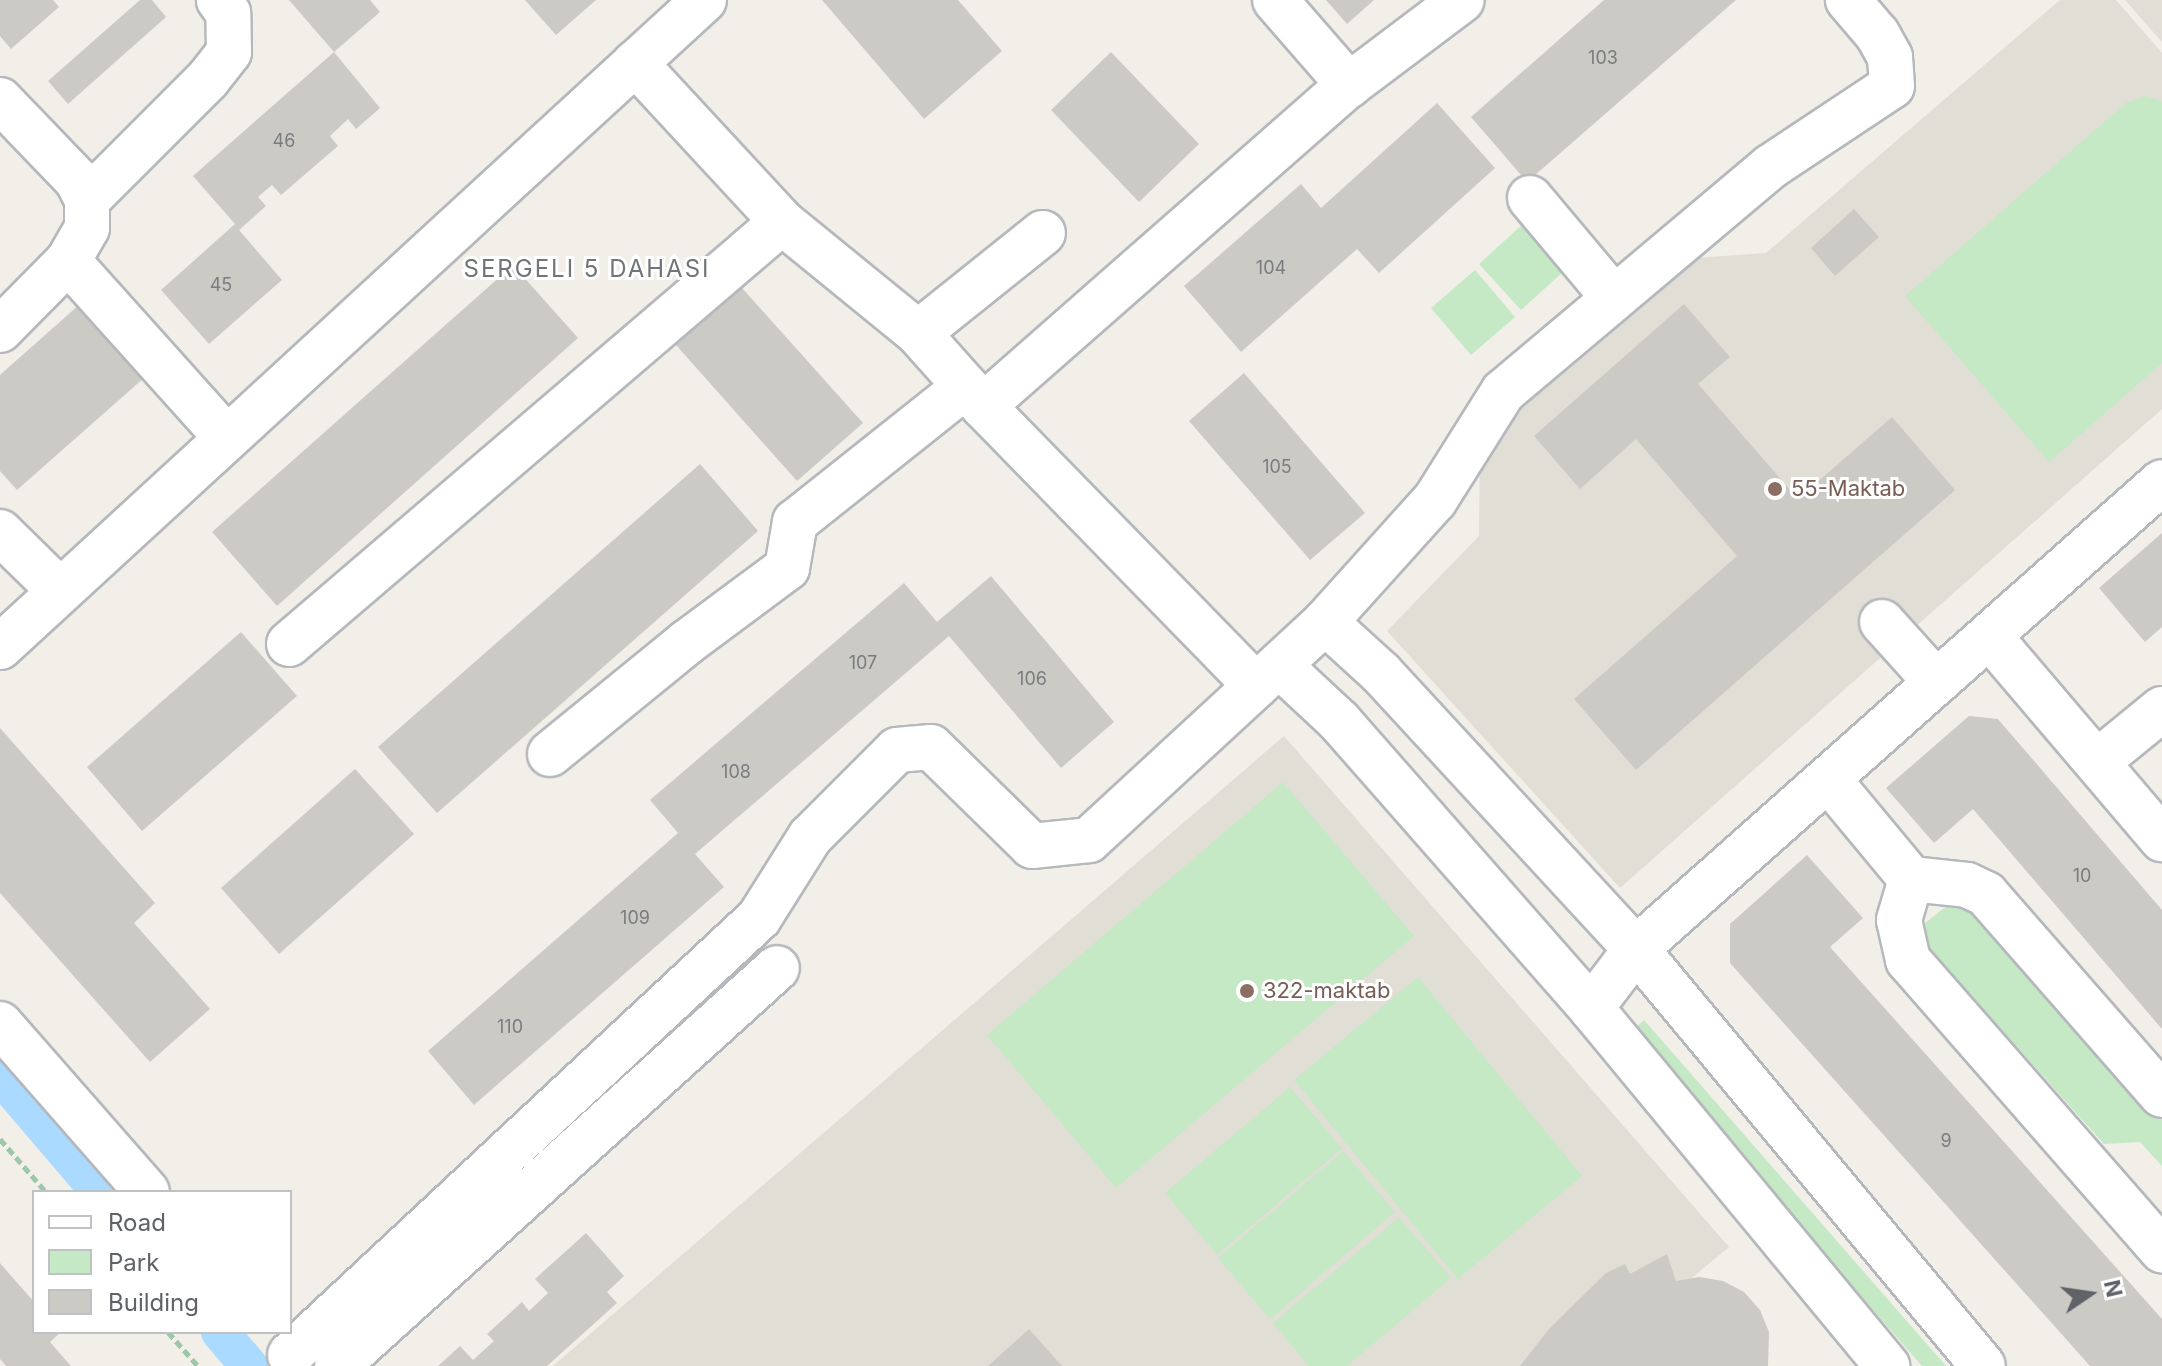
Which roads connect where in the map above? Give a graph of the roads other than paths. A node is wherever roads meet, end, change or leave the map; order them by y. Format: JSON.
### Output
{"nodes":[{"id":1,"x":219,"y":0,"type":"edge"},
{"id":2,"x":704,"y":0,"type":"edge"},
{"id":3,"x":1275,"y":0,"type":"edge"},
{"id":4,"x":1462,"y":0,"type":"edge"},
{"id":5,"x":1848,"y":0,"type":"edge"},
{"id":6,"x":635,"y":63,"type":"junction"},
{"id":7,"x":1349,"y":85,"type":"junction"},
{"id":8,"x":0,"y":100,"type":"edge"},
{"id":9,"x":1530,"y":198,"type":"dead end"},
{"id":10,"x":87,"y":200,"type":"junction"},
{"id":11,"x":782,"y":222,"type":"junction"},
{"id":12,"x":1043,"y":233,"type":"dead end"},
{"id":13,"x":68,"y":261,"type":"junction"},
{"id":14,"x":1613,"y":297,"type":"junction"},
{"id":15,"x":0,"y":330,"type":"edge"},
{"id":16,"x":918,"y":333,"type":"junction"},
{"id":17,"x":974,"y":396,"type":"junction"},
{"id":18,"x":226,"y":437,"type":"junction"},
{"id":19,"x":2162,"y":482,"type":"edge"},
{"id":20,"x":0,"y":532,"type":"edge"},
{"id":21,"x":60,"y":591,"type":"junction"},
{"id":22,"x":1325,"y":622,"type":"junction"},
{"id":23,"x":1882,"y":622,"type":"dead end"},
{"id":24,"x":1989,"y":636,"type":"junction"},
{"id":25,"x":289,"y":644,"type":"dead end"},
{"id":26,"x":0,"y":647,"type":"edge"},
{"id":27,"x":1268,"y":676,"type":"junction"},
{"id":28,"x":1936,"y":682,"type":"junction"},
{"id":29,"x":2162,"y":709,"type":"edge"},
{"id":30,"x":550,"y":754,"type":"dead end"},
{"id":31,"x":2097,"y":762,"type":"junction"},
{"id":32,"x":1828,"y":779,"type":"junction"},
{"id":33,"x":2162,"y":839,"type":"edge"},
{"id":34,"x":1911,"y":879,"type":"junction"},
{"id":35,"x":1636,"y":949,"type":"junction"},
{"id":36,"x":777,"y":968,"type":"dead end"},
{"id":37,"x":1591,"y":1008,"type":"junction"},
{"id":38,"x":0,"y":1024,"type":"edge"},
{"id":39,"x":2162,"y":1095,"type":"edge"},
{"id":40,"x":145,"y":1190,"type":"edge"},
{"id":41,"x":2162,"y":1250,"type":"edge"},
{"id":42,"x":287,"y":1351,"type":"edge"},
{"id":43,"x":337,"y":1366,"type":"edge"},
{"id":44,"x":1887,"y":1366,"type":"edge"},
{"id":45,"x":1983,"y":1366,"type":"edge"}],
"edges":[{"from":1,"to":10,"type":"street"},
{"from":2,"to":6,"type":"street"},
{"from":3,"to":7,"type":"street"},
{"from":4,"to":7,"type":"street"},
{"from":5,"to":14,"type":"street"},
{"from":6,"to":11,"type":"street"},
{"from":6,"to":18,"type":"street"},
{"from":7,"to":17,"type":"street"},
{"from":8,"to":10,"type":"street"},
{"from":9,"to":14,"type":"street"},
{"from":10,"to":13,"type":"street"},
{"from":11,"to":16,"type":"street"},
{"from":11,"to":25,"type":"street"},
{"from":12,"to":16,"type":"street"},
{"from":13,"to":15,"type":"street"},
{"from":13,"to":18,"type":"street"},
{"from":14,"to":22,"type":"street"},
{"from":16,"to":17,"type":"street"},
{"from":17,"to":27,"type":"street"},
{"from":17,"to":30,"type":"street"},
{"from":18,"to":21,"type":"street"},
{"from":19,"to":24,"type":"street"},
{"from":20,"to":21,"type":"street"},
{"from":21,"to":26,"type":"street"},
{"from":22,"to":27,"type":"street"},
{"from":22,"to":35,"type":"street"},
{"from":23,"to":28,"type":"street"},
{"from":24,"to":28,"type":"street"},
{"from":24,"to":31,"type":"street"},
{"from":27,"to":37,"type":"street"},
{"from":27,"to":42,"type":"street"},
{"from":28,"to":32,"type":"street"},
{"from":29,"to":31,"type":"street"},
{"from":31,"to":33,"type":"street"},
{"from":32,"to":34,"type":"street"},
{"from":32,"to":35,"type":"street"},
{"from":34,"to":39,"type":"street"},
{"from":34,"to":41,"type":"street"},
{"from":35,"to":37,"type":"street"},
{"from":35,"to":45,"type":"street"},
{"from":36,"to":43,"type":"street"},
{"from":37,"to":44,"type":"street"},
{"from":38,"to":40,"type":"street"}]}
